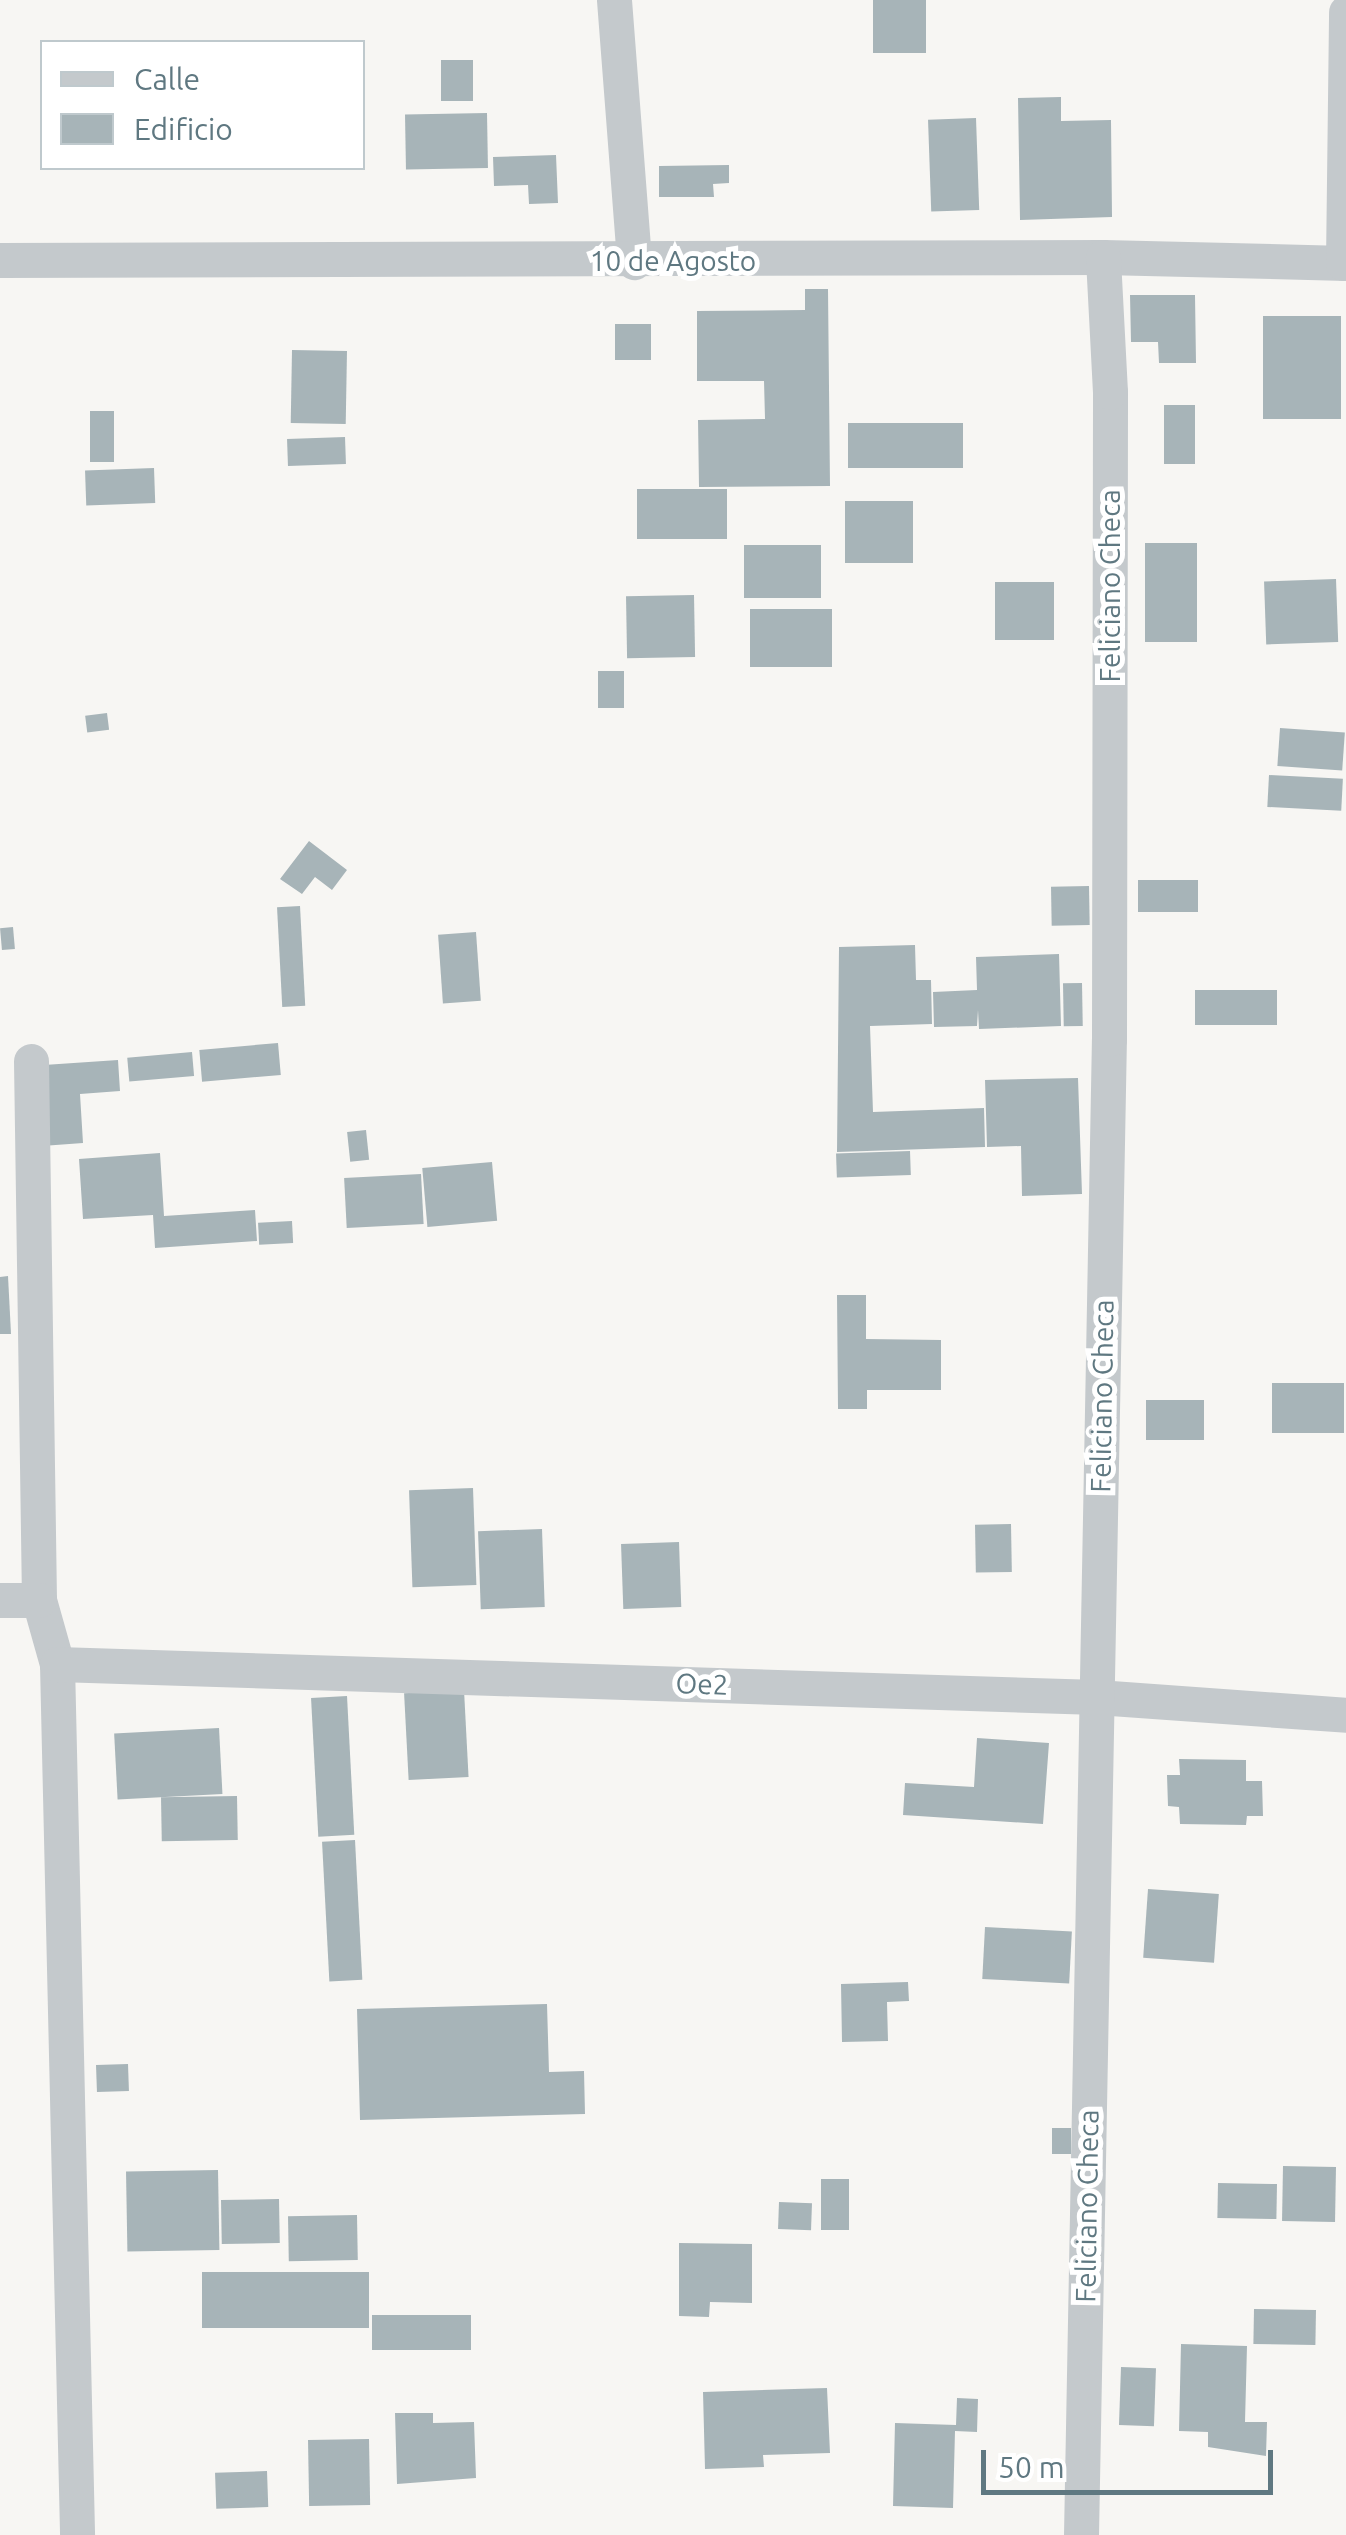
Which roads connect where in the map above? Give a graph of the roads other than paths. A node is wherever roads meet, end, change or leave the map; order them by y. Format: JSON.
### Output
{"nodes":[{"id":1,"x":614,"y":0,"type":"edge"},
{"id":2,"x":1346,"y":12,"type":"edge"},
{"id":3,"x":1104,"y":257,"type":"junction"},
{"id":4,"x":0,"y":260,"type":"edge"},
{"id":5,"x":634,"y":262,"type":"junction"},
{"id":6,"x":1344,"y":263,"type":"edge"},
{"id":7,"x":31,"y":1061,"type":"dead end"},
{"id":8,"x":0,"y":1600,"type":"edge"},
{"id":9,"x":39,"y":1600,"type":"junction"},
{"id":10,"x":57,"y":1664,"type":"junction"},
{"id":11,"x":1096,"y":1697,"type":"junction"},
{"id":12,"x":1346,"y":1715,"type":"edge"},
{"id":13,"x":77,"y":2535,"type":"edge"},
{"id":14,"x":1082,"y":2535,"type":"edge"}],
"edges":[{"from":1,"to":5,"type":"street"},
{"from":2,"to":6,"type":"street"},
{"from":3,"to":5,"type":"street","name":"10 de Agosto"},
{"from":3,"to":6,"type":"street","name":"10 de Agosto"},
{"from":3,"to":11,"type":"street","name":"Feliciano Checa"},
{"from":4,"to":5,"type":"street","name":"10 de Agosto"},
{"from":7,"to":9,"type":"street"},
{"from":8,"to":9,"type":"street"},
{"from":9,"to":10,"type":"street"},
{"from":10,"to":11,"type":"street","name":"Oe2"},
{"from":10,"to":13,"type":"street"},
{"from":11,"to":12,"type":"street","name":"Oe2"},
{"from":11,"to":14,"type":"street","name":"Feliciano Checa"}]}
